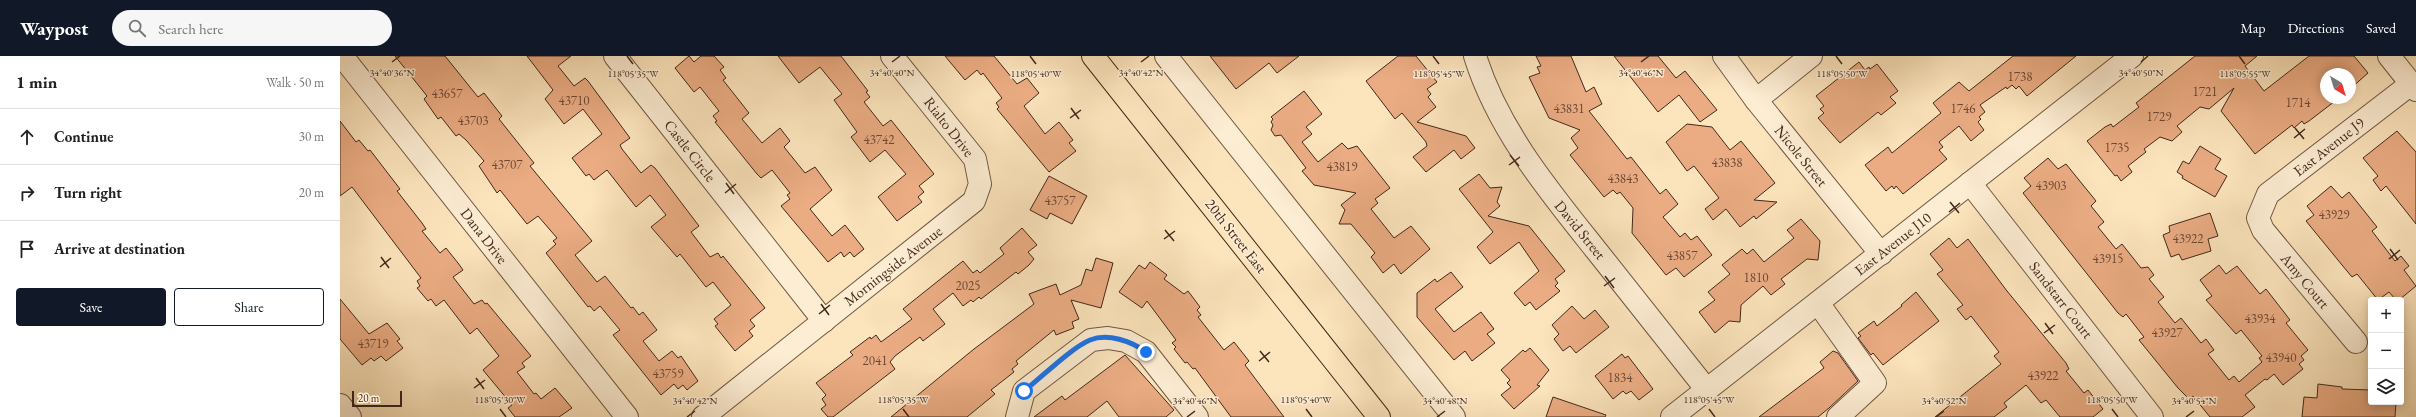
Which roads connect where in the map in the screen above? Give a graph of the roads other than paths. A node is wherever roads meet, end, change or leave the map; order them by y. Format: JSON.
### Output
{"nodes":[{"id":1,"x":342,"y":56,"type":"edge"},
{"id":2,"x":615,"y":56,"type":"edge"},
{"id":3,"x":892,"y":56,"type":"edge"},
{"id":4,"x":1093,"y":56,"type":"edge"},
{"id":5,"x":1166,"y":56,"type":"edge"},
{"id":6,"x":1475,"y":56,"type":"edge"},
{"id":7,"x":1724,"y":56,"type":"edge"},
{"id":8,"x":1811,"y":56,"type":"edge"},
{"id":9,"x":2132,"y":56,"type":"edge"},
{"id":10,"x":2390,"y":56,"type":"edge"},
{"id":11,"x":2414,"y":87,"type":"edge"},
{"id":12,"x":1756,"y":100,"type":"junction"},
{"id":13,"x":1970,"y":183,"type":"junction"},
{"id":14,"x":980,"y":184,"type":"joint"},
{"id":15,"x":2258,"y":218,"type":"joint"},
{"id":16,"x":1880,"y":254,"type":"junction"},
{"id":17,"x":1818,"y":303,"type":"junction"},
{"id":18,"x":824,"y":321,"type":"junction"},
{"id":19,"x":2356,"y":342,"type":"dead end"},
{"id":20,"x":1707,"y":390,"type":"junction"},
{"id":21,"x":340,"y":405,"type":"edge"},
{"id":22,"x":350,"y":417,"type":"edge"},
{"id":23,"x":627,"y":417,"type":"edge"},
{"id":24,"x":703,"y":417,"type":"edge"},
{"id":25,"x":1017,"y":417,"type":"edge"},
{"id":26,"x":1197,"y":417,"type":"edge"},
{"id":27,"x":1379,"y":417,"type":"edge"},
{"id":28,"x":1454,"y":417,"type":"edge"},
{"id":29,"x":1672,"y":417,"type":"edge"},
{"id":30,"x":1838,"y":417,"type":"edge"},
{"id":31,"x":2152,"y":417,"type":"edge"}],
"edges":[{"from":1,"to":23,"type":"street","name":"Dana Drive"},
{"from":2,"to":18,"type":"street","name":"Castle Circle"},
{"from":3,"to":14,"type":"street","name":"Rialto Drive"},
{"from":4,"to":27,"type":"main road","name":"20th Street East"},
{"from":5,"to":28,"type":"street"},
{"from":6,"to":20,"type":"street","name":"David Street"},
{"from":7,"to":12,"type":"street","name":"Nicole Street"},
{"from":8,"to":12,"type":"street"},
{"from":9,"to":13,"type":"street","name":"East Avenue J10"},
{"from":10,"to":11,"type":"street"},
{"from":11,"to":15,"type":"street","name":"East Avenue J9"},
{"from":12,"to":16,"type":"street","name":"Nicole Street"},
{"from":13,"to":16,"type":"street","name":"East Avenue J10"},
{"from":13,"to":31,"type":"street","name":"Sandstarr Court"},
{"from":14,"to":18,"type":"street","name":"Morningside Avenue"},
{"from":15,"to":19,"type":"street","name":"Amy Court"},
{"from":16,"to":17,"type":"street","name":"East Avenue J10"},
{"from":17,"to":20,"type":"street","name":"East Avenue J10"},
{"from":17,"to":30,"type":"street"},
{"from":18,"to":24,"type":"street","name":"Morningside Avenue"},
{"from":20,"to":29,"type":"street","name":"East Avenue J10"},
{"from":21,"to":22,"type":"street"},
{"from":25,"to":26,"type":"street"}]}
